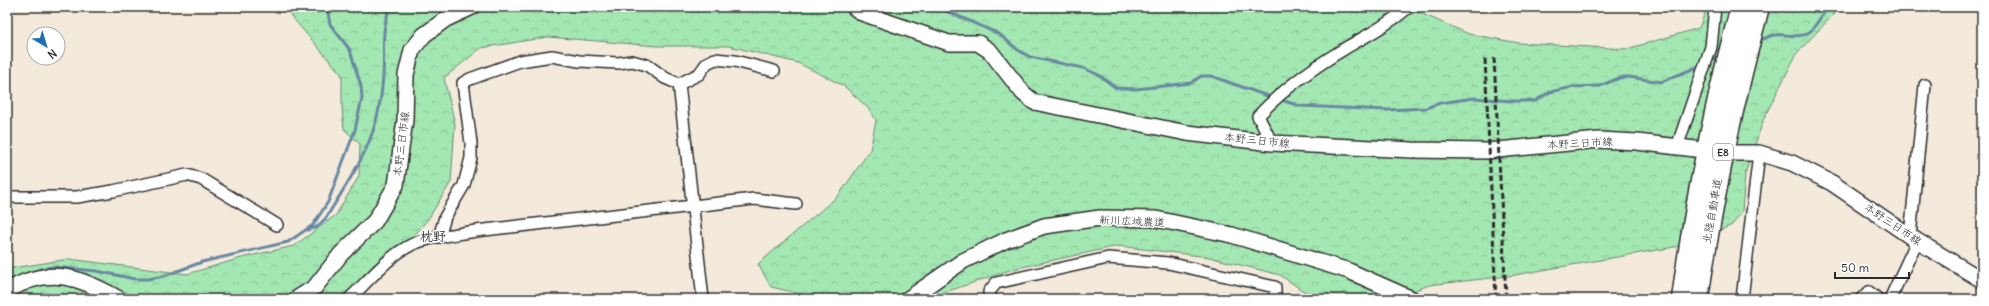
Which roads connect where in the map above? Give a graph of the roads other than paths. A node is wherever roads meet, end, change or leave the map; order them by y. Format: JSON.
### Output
{"nodes":[{"id":1,"x":472,"y":7,"type":"edge"},
{"id":2,"x":854,"y":7,"type":"edge"},
{"id":3,"x":1408,"y":7,"type":"edge"},
{"id":4,"x":1715,"y":7,"type":"edge"},
{"id":5,"x":1741,"y":7,"type":"edge"},
{"id":6,"x":1759,"y":7,"type":"edge"},
{"id":7,"x":774,"y":71,"type":"dead end"},
{"id":8,"x":679,"y":84,"type":"junction"},
{"id":9,"x":1925,"y":85,"type":"dead end"},
{"id":10,"x":1272,"y":143,"type":"junction"},
{"id":11,"x":1677,"y":147,"type":"junction"},
{"id":12,"x":1695,"y":149,"type":"dead end"},
{"id":13,"x":1735,"y":153,"type":"dead end"},
{"id":14,"x":1759,"y":153,"type":"junction"},
{"id":15,"x":7,"y":197,"type":"edge"},
{"id":16,"x":796,"y":204,"type":"dead end"},
{"id":17,"x":691,"y":207,"type":"junction"},
{"id":18,"x":277,"y":225,"type":"dead end"},
{"id":19,"x":439,"y":237,"type":"junction"},
{"id":20,"x":1913,"y":239,"type":"junction"},
{"id":21,"x":1982,"y":280,"type":"edge"},
{"id":22,"x":7,"y":291,"type":"edge"},
{"id":23,"x":119,"y":299,"type":"edge"},
{"id":24,"x":296,"y":299,"type":"edge"},
{"id":25,"x":348,"y":299,"type":"edge"},
{"id":26,"x":703,"y":299,"type":"edge"},
{"id":27,"x":908,"y":299,"type":"edge"},
{"id":28,"x":990,"y":299,"type":"edge"},
{"id":29,"x":1275,"y":299,"type":"edge"},
{"id":30,"x":1412,"y":299,"type":"edge"},
{"id":31,"x":1682,"y":299,"type":"edge"},
{"id":32,"x":1698,"y":299,"type":"edge"},
{"id":33,"x":1742,"y":299,"type":"edge"},
{"id":34,"x":1861,"y":299,"type":"edge"},
{"id":35,"x":1878,"y":299,"type":"edge"},
{"id":36,"x":1890,"y":299,"type":"edge"}],
"edges":[{"from":1,"to":24,"type":"main road","name":"本野三日市線"},
{"from":2,"to":10,"type":"main road","name":"本野三日市線"},
{"from":3,"to":10,"type":"street"},
{"from":4,"to":11,"type":"street"},
{"from":5,"to":31,"type":"highway","name":"北陸自動車道","number":"E8"},
{"from":6,"to":32,"type":"highway","name":"北陸自動車道","number":"E8"},
{"from":7,"to":8,"type":"street"},
{"from":8,"to":17,"type":"street"},
{"from":8,"to":19,"type":"street"},
{"from":9,"to":20,"type":"street"},
{"from":10,"to":11,"type":"main road","name":"本野三日市線"},
{"from":11,"to":12,"type":"main road","name":"本野三日市線"},
{"from":13,"to":14,"type":"main road","name":"本野三日市線"},
{"from":14,"to":20,"type":"main road","name":"本野三日市線"},
{"from":14,"to":33,"type":"street"},
{"from":15,"to":18,"type":"street"},
{"from":16,"to":17,"type":"street"},
{"from":17,"to":19,"type":"street"},
{"from":17,"to":26,"type":"street"},
{"from":19,"to":25,"type":"street"},
{"from":20,"to":21,"type":"main road","name":"本野三日市線"},
{"from":20,"to":36,"type":"street"},
{"from":22,"to":23,"type":"main road"},
{"from":27,"to":30,"type":"main road","name":"新川広域農道"},
{"from":28,"to":29,"type":"street"},
{"from":34,"to":35,"type":"street"}]}
